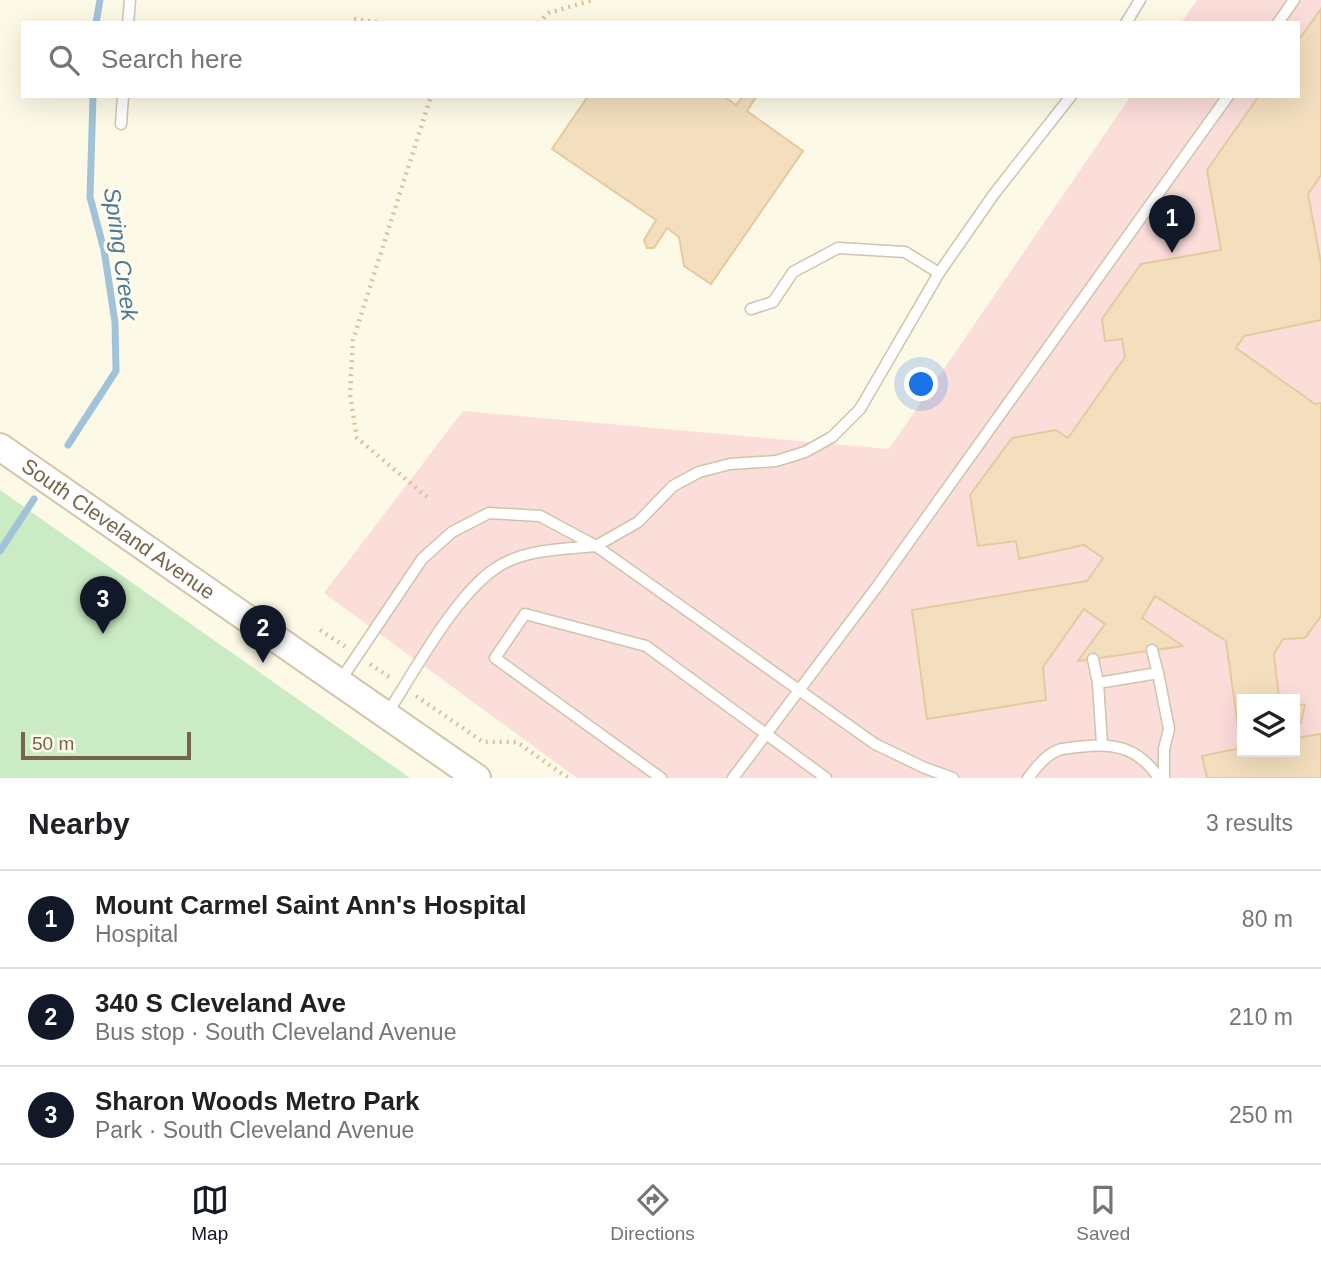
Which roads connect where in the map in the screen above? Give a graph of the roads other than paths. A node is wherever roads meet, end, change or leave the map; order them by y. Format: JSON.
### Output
{"nodes":[{"id":1,"x":131,"y":0,"type":"edge"},
{"id":2,"x":1140,"y":0,"type":"edge"},
{"id":3,"x":1294,"y":0,"type":"edge"},
{"id":4,"x":128,"y":21,"type":"edge"},
{"id":5,"x":1127,"y":21,"type":"edge"},
{"id":6,"x":1279,"y":21,"type":"edge"},
{"id":7,"x":123,"y":98,"type":"edge"},
{"id":8,"x":1069,"y":98,"type":"edge"},
{"id":9,"x":1227,"y":98,"type":"edge"},
{"id":10,"x":121,"y":124,"type":"dead end"},
{"id":11,"x":939,"y":273,"type":"junction"},
{"id":12,"x":751,"y":309,"type":"dead end"},
{"id":13,"x":0,"y":447,"type":"edge"},
{"id":14,"x":596,"y":545,"type":"junction"},
{"id":15,"x":1152,"y":650,"type":"dead end"},
{"id":16,"x":1093,"y":659,"type":"dead end"},
{"id":17,"x":1158,"y":673,"type":"junction"},
{"id":18,"x":340,"y":682,"type":"junction"},
{"id":19,"x":1098,"y":683,"type":"junction"},
{"id":20,"x":799,"y":691,"type":"junction"},
{"id":21,"x":386,"y":715,"type":"junction"},
{"id":22,"x":766,"y":733,"type":"junction"},
{"id":23,"x":1102,"y":744,"type":"junction"},
{"id":24,"x":477,"y":778,"type":"edge"},
{"id":25,"x":661,"y":778,"type":"edge"},
{"id":26,"x":733,"y":778,"type":"edge"},
{"id":27,"x":827,"y":778,"type":"edge"},
{"id":28,"x":953,"y":778,"type":"edge"},
{"id":29,"x":1028,"y":778,"type":"edge"},
{"id":30,"x":1159,"y":778,"type":"edge"},
{"id":31,"x":1164,"y":778,"type":"edge"}],
"edges":[{"from":1,"to":4,"type":"lane"},
{"from":2,"to":5,"type":"lane"},
{"from":3,"to":6,"type":"lane"},
{"from":7,"to":10,"type":"lane"},
{"from":8,"to":11,"type":"lane"},
{"from":9,"to":20,"type":"lane"},
{"from":11,"to":12,"type":"lane"},
{"from":11,"to":14,"type":"lane"},
{"from":13,"to":18,"type":"main road","name":"South Cleveland Avenue"},
{"from":14,"to":18,"type":"lane"},
{"from":14,"to":20,"type":"lane"},
{"from":14,"to":21,"type":"lane"},
{"from":15,"to":17,"type":"lane"},
{"from":16,"to":19,"type":"lane"},
{"from":17,"to":19,"type":"lane"},
{"from":17,"to":31,"type":"lane"},
{"from":18,"to":21,"type":"main road","name":"South Cleveland Avenue"},
{"from":19,"to":23,"type":"lane"},
{"from":20,"to":22,"type":"lane"},
{"from":20,"to":28,"type":"lane"},
{"from":21,"to":24,"type":"main road","name":"South Cleveland Avenue"},
{"from":22,"to":25,"type":"lane"},
{"from":22,"to":26,"type":"lane"},
{"from":22,"to":27,"type":"lane"},
{"from":23,"to":29,"type":"lane"},
{"from":23,"to":30,"type":"lane"}]}
